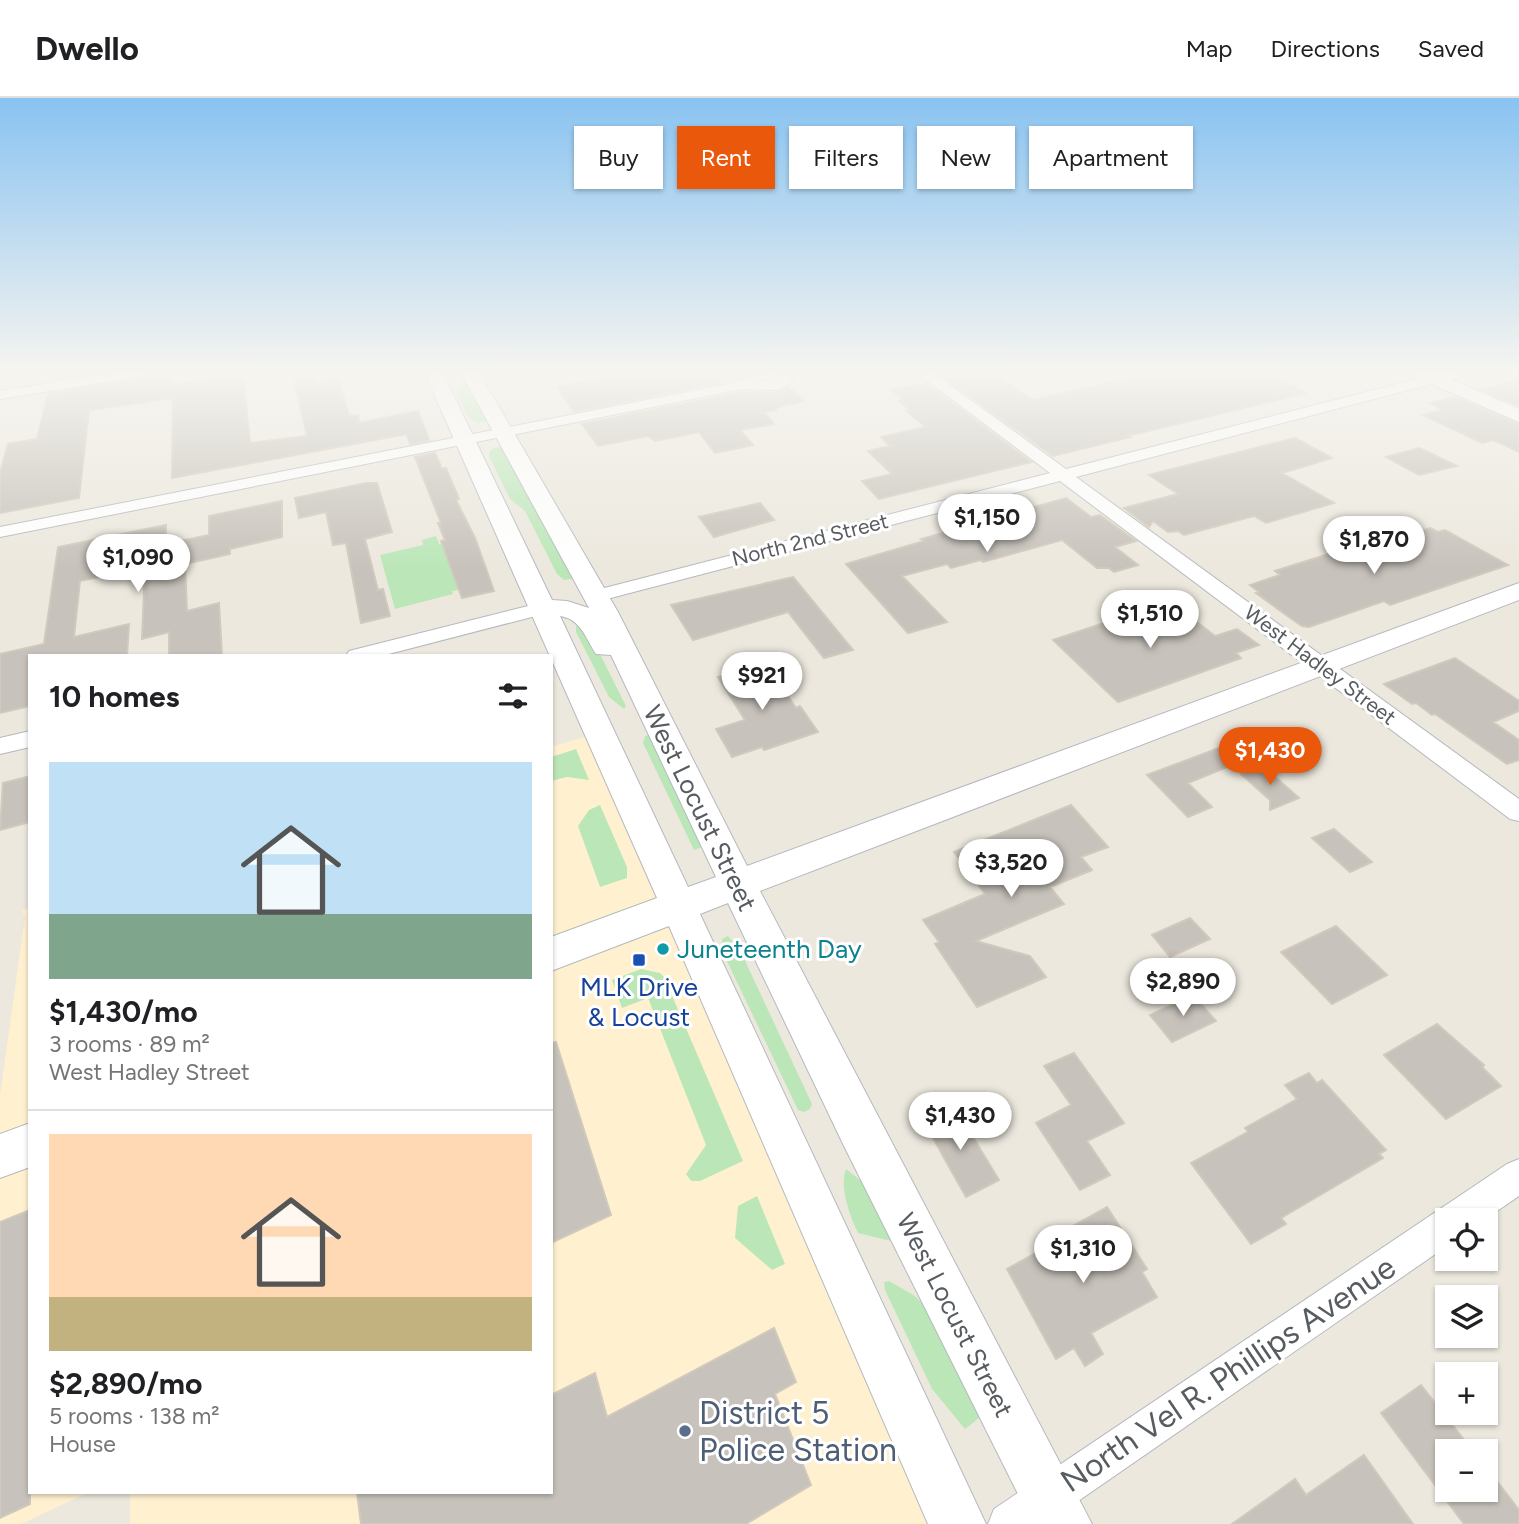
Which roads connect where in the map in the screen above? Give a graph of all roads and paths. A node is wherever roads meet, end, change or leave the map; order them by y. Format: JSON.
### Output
{"nodes":[{"id":1,"x":464,"y":436,"type":"edge"},
{"id":2,"x":489,"y":436,"type":"edge"},
{"id":3,"x":503,"y":436,"type":"edge"},
{"id":4,"x":1010,"y":436,"type":"edge"},
{"id":5,"x":1216,"y":436,"type":"edge"},
{"id":6,"x":466,"y":440,"type":"junction"},
{"id":7,"x":1064,"y":475,"type":"junction"},
{"id":8,"x":0,"y":532,"type":"edge"},
{"id":9,"x":553,"y":591,"type":"junction"},
{"id":10,"x":1519,"y":591,"type":"edge"},
{"id":11,"x":596,"y":596,"type":"junction"},
{"id":12,"x":362,"y":654,"type":"edge"},
{"id":13,"x":1321,"y":666,"type":"junction"},
{"id":14,"x":654,"y":716,"type":"junction"},
{"id":15,"x":28,"y":739,"type":"edge"},
{"id":16,"x":0,"y":746,"type":"edge"},
{"id":17,"x":1519,"y":812,"type":"edge"},
{"id":18,"x":738,"y":885,"type":"junction"},
{"id":19,"x":680,"y":908,"type":"junction"},
{"id":20,"x":553,"y":953,"type":"edge"},
{"id":21,"x":28,"y":1146,"type":"edge"},
{"id":22,"x":0,"y":1156,"type":"edge"},
{"id":23,"x":1519,"y":1176,"type":"edge"},
{"id":24,"x":1472,"y":1208,"type":"edge"},
{"id":25,"x":1435,"y":1234,"type":"edge"},
{"id":26,"x":1056,"y":1511,"type":"edge"},
{"id":27,"x":957,"y":1524,"type":"edge"},
{"id":28,"x":1009,"y":1524,"type":"edge"}],
"edges":[{"from":1,"to":6,"type":"main road"},
{"from":2,"to":6,"type":"street"},
{"from":3,"to":11,"type":"main road","name":"West Locust Street"},
{"from":4,"to":7,"type":"street","name":"West Hadley Street"},
{"from":5,"to":7,"type":"street","name":"North 2nd Street"},
{"from":6,"to":8,"type":"street"},
{"from":6,"to":9,"type":"main road","name":"West Locust Street"},
{"from":7,"to":11,"type":"street","name":"North 2nd Street"},
{"from":7,"to":13,"type":"street","name":"West Hadley Street"},
{"from":9,"to":11,"type":"main road"},
{"from":9,"to":12,"type":"street"},
{"from":9,"to":14,"type":"main road"},
{"from":9,"to":19,"type":"main road","name":"West Locust Street"},
{"from":10,"to":13,"type":"main road"},
{"from":11,"to":14,"type":"main road","name":"West Locust Street"},
{"from":13,"to":17,"type":"street","name":"West Hadley Street"},
{"from":13,"to":18,"type":"main road"},
{"from":14,"to":18,"type":"main road","name":"West Locust Street"},
{"from":15,"to":16,"type":"street"},
{"from":18,"to":19,"type":"main road"},
{"from":18,"to":26,"type":"main road","name":"West Locust Street"},
{"from":19,"to":20,"type":"main road"},
{"from":19,"to":27,"type":"main road","name":"West Locust Street"},
{"from":21,"to":22,"type":"main road"},
{"from":23,"to":24,"type":"street"},
{"from":25,"to":26,"type":"street","name":"North Vel R. Phillips Avenue"},
{"from":26,"to":28,"type":"street","name":"North Vel R. Phillips Avenue"}]}
